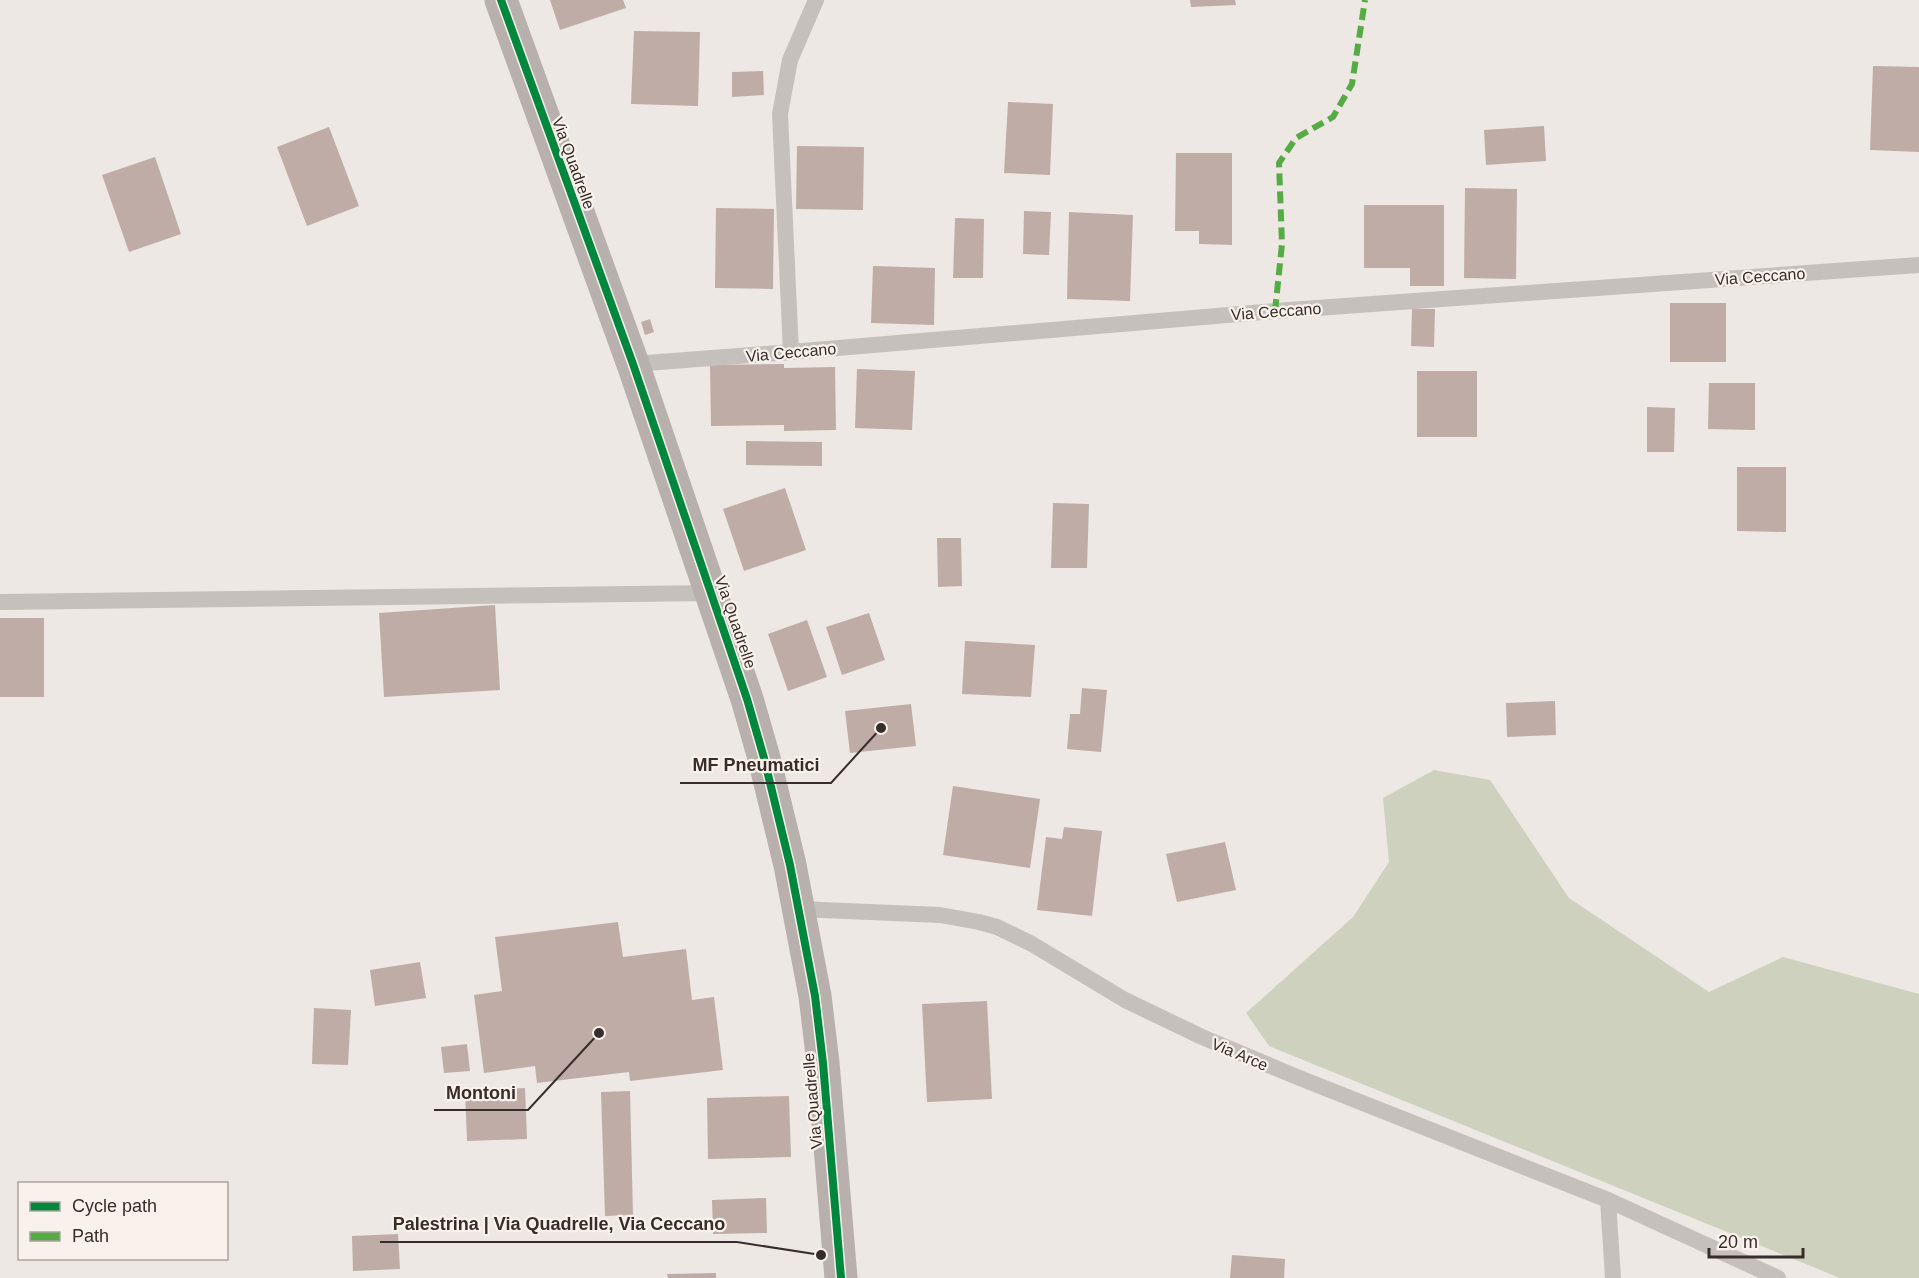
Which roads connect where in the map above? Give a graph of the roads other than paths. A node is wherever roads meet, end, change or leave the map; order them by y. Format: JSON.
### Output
{"nodes":[{"id":1,"x":501,"y":0,"type":"edge"},
{"id":2,"x":816,"y":0,"type":"edge"},
{"id":3,"x":1919,"y":265,"type":"edge"},
{"id":4,"x":791,"y":352,"type":"junction"},
{"id":5,"x":633,"y":363,"type":"junction"},
{"id":6,"x":712,"y":593,"type":"junction"},
{"id":7,"x":0,"y":602,"type":"edge"},
{"id":8,"x":799,"y":909,"type":"junction"},
{"id":9,"x":1608,"y":1200,"type":"junction"},
{"id":10,"x":840,"y":1278,"type":"edge"},
{"id":11,"x":1613,"y":1278,"type":"edge"},
{"id":12,"x":1778,"y":1278,"type":"edge"}],
"edges":[{"from":1,"to":5,"type":"street","name":"Via Quadrelle"},
{"from":2,"to":4,"type":"lane"},
{"from":3,"to":4,"type":"lane","name":"Via Ceccano"},
{"from":4,"to":5,"type":"lane","name":"Via Ceccano"},
{"from":5,"to":6,"type":"street","name":"Via Quadrelle"},
{"from":6,"to":7,"type":"lane"},
{"from":6,"to":8,"type":"street","name":"Via Quadrelle"},
{"from":8,"to":9,"type":"lane","name":"Via Arce"},
{"from":8,"to":10,"type":"street","name":"Via Quadrelle"},
{"from":9,"to":11,"type":"lane"},
{"from":9,"to":12,"type":"lane","name":"Via Arce"}]}
